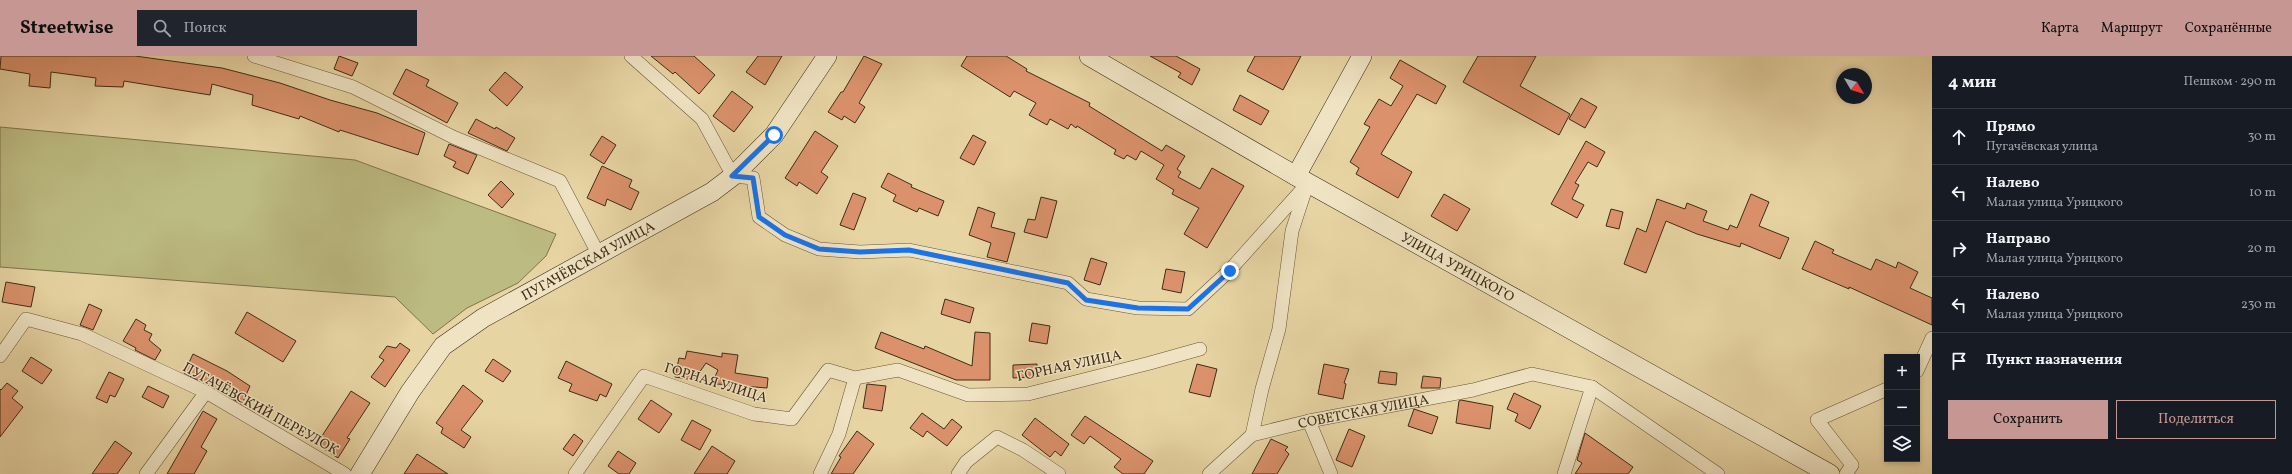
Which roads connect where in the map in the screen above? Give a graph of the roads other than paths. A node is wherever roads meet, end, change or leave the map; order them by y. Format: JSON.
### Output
{"nodes":[{"id":1,"x":254,"y":56,"type":"edge"},
{"id":2,"x":631,"y":56,"type":"edge"},
{"id":3,"x":827,"y":56,"type":"edge"},
{"id":4,"x":1090,"y":56,"type":"edge"},
{"id":5,"x":1362,"y":56,"type":"edge"},
{"id":6,"x":732,"y":176,"type":"junction"},
{"id":7,"x":1302,"y":179,"type":"junction"},
{"id":8,"x":600,"y":255,"type":"junction"},
{"id":9,"x":1932,"y":338,"type":"edge"},
{"id":10,"x":1200,"y":348,"type":"dead end"},
{"id":11,"x":0,"y":356,"type":"edge"},
{"id":12,"x":1920,"y":364,"type":"edge"},
{"id":13,"x":855,"y":378,"type":"junction"},
{"id":14,"x":1592,"y":387,"type":"junction"},
{"id":15,"x":1885,"y":390,"type":"edge"},
{"id":16,"x":206,"y":392,"type":"junction"},
{"id":17,"x":1309,"y":420,"type":"junction"},
{"id":18,"x":1252,"y":435,"type":"junction"},
{"id":19,"x":146,"y":474,"type":"edge"},
{"id":20,"x":345,"y":474,"type":"edge"},
{"id":21,"x":360,"y":474,"type":"edge"},
{"id":22,"x":574,"y":474,"type":"edge"},
{"id":23,"x":820,"y":474,"type":"edge"},
{"id":24,"x":958,"y":474,"type":"edge"},
{"id":25,"x":1059,"y":474,"type":"edge"},
{"id":26,"x":1209,"y":474,"type":"edge"},
{"id":27,"x":1331,"y":474,"type":"edge"},
{"id":28,"x":1564,"y":474,"type":"edge"},
{"id":29,"x":1718,"y":474,"type":"edge"},
{"id":30,"x":1830,"y":474,"type":"edge"},
{"id":31,"x":1846,"y":474,"type":"edge"}],
"edges":[{"from":1,"to":8,"type":"street"},
{"from":2,"to":6,"type":"street"},
{"from":3,"to":6,"type":"main road","name":"ПУГАЧЁВСКАЯ УЛИЦА"},
{"from":4,"to":7,"type":"main road","name":"УЛИЦА УРИЦКОГО"},
{"from":5,"to":7,"type":"main road"},
{"from":6,"to":7,"type":"street"},
{"from":6,"to":8,"type":"main road","name":"ПУГАЧЁВСКАЯ УЛИЦА"},
{"from":7,"to":18,"type":"street"},
{"from":7,"to":30,"type":"main road","name":"УЛИЦА УРИЦКОГО"},
{"from":8,"to":21,"type":"main road","name":"ПУГАЧЁВСКАЯ УЛИЦА"},
{"from":9,"to":12,"type":"street"},
{"from":10,"to":13,"type":"street","name":"ГОРНАЯ УЛИЦА"},
{"from":11,"to":16,"type":"street","name":"ПУГАЧЁВСКИЙ ПЕРЕУЛОК"},
{"from":13,"to":22,"type":"street","name":"ГОРНАЯ УЛИЦА"},
{"from":13,"to":23,"type":"street"},
{"from":14,"to":17,"type":"street","name":"СОВЕТСКАЯ УЛИЦА"},
{"from":14,"to":28,"type":"street"},
{"from":14,"to":29,"type":"street"},
{"from":15,"to":31,"type":"street"},
{"from":16,"to":19,"type":"street"},
{"from":16,"to":20,"type":"street","name":"ПУГАЧЁВСКИЙ ПЕРЕУЛОК"},
{"from":17,"to":18,"type":"street","name":"СОВЕТСКАЯ УЛИЦА"},
{"from":17,"to":27,"type":"street"},
{"from":18,"to":26,"type":"street","name":"СОВЕТСКАЯ УЛИЦА"},
{"from":24,"to":25,"type":"street"}]}
